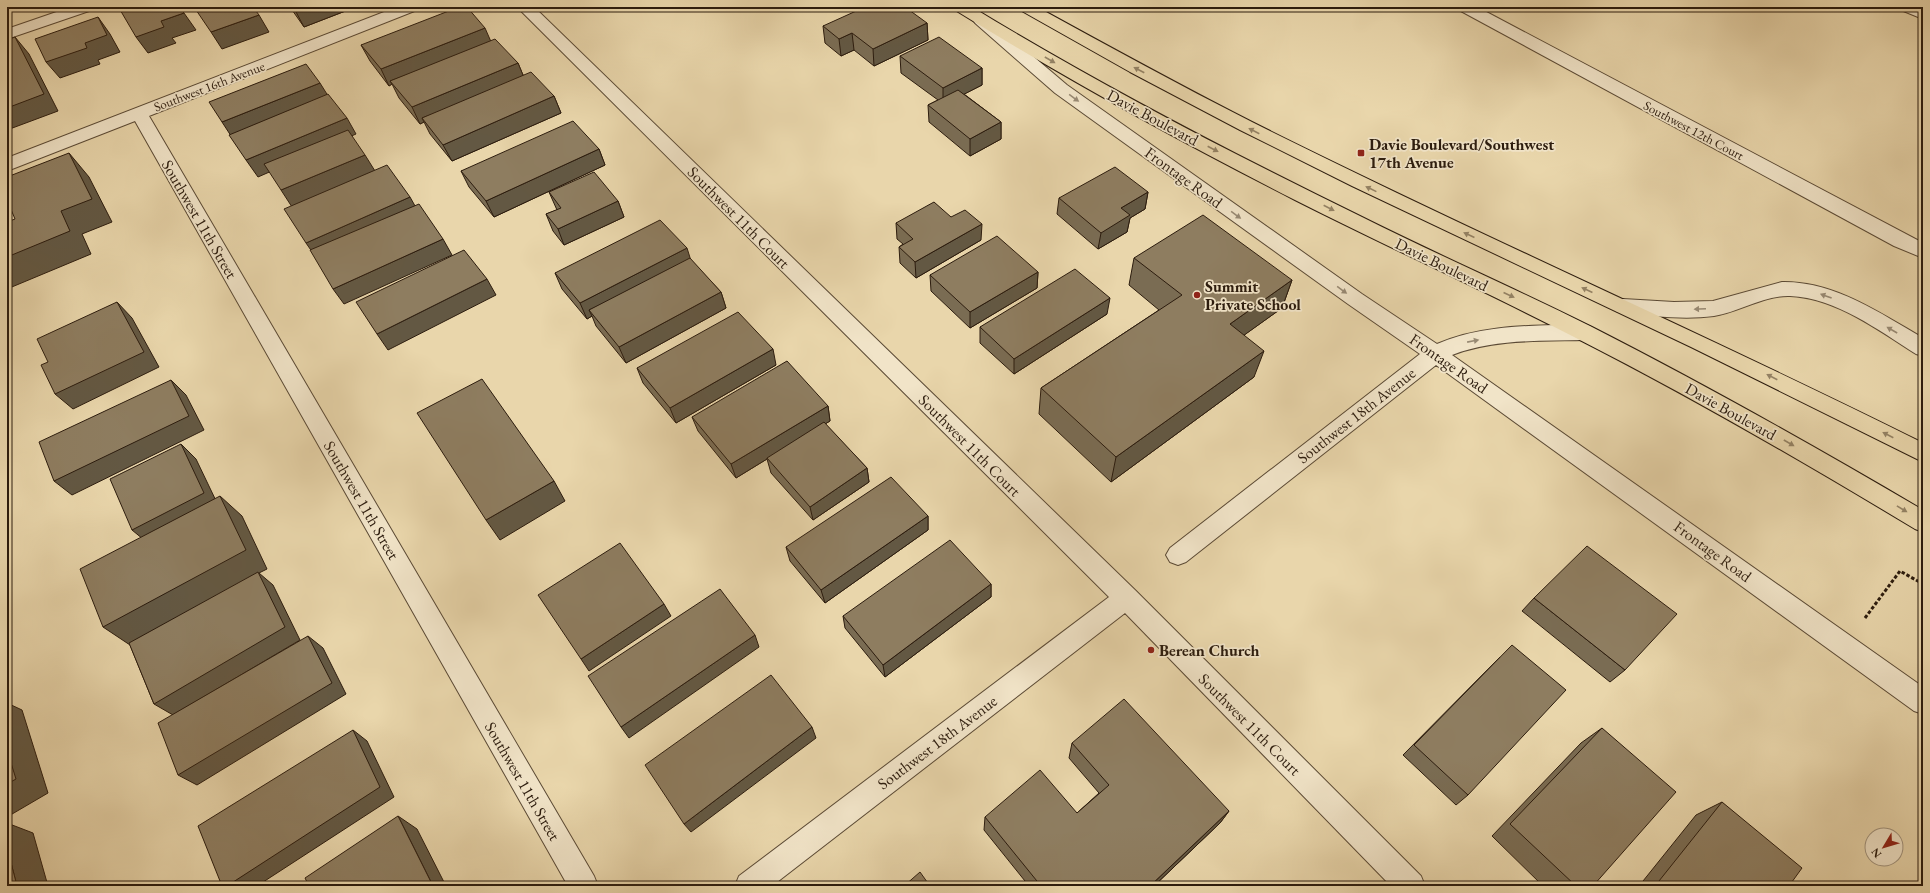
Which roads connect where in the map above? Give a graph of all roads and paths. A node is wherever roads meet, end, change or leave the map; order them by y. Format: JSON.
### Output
{"nodes":[{"id":1,"x":86,"y":7,"type":"edge"},
{"id":2,"x":411,"y":7,"type":"edge"},
{"id":3,"x":525,"y":7,"type":"edge"},
{"id":4,"x":961,"y":7,"type":"edge"},
{"id":5,"x":1026,"y":7,"type":"edge"},
{"id":6,"x":1465,"y":7,"type":"edge"},
{"id":7,"x":1907,"y":7,"type":"edge"},
{"id":8,"x":1923,"y":14,"type":"edge"},
{"id":9,"x":980,"y":19,"type":"junction"},
{"id":10,"x":7,"y":34,"type":"edge"},
{"id":11,"x":139,"y":114,"type":"junction"},
{"id":12,"x":7,"y":165,"type":"edge"},
{"id":13,"x":1923,"y":251,"type":"edge"},
{"id":14,"x":1622,"y":306,"type":"junction"},
{"id":15,"x":1584,"y":332,"type":"junction"},
{"id":16,"x":1923,"y":348,"type":"edge"},
{"id":17,"x":1436,"y":354,"type":"junction"},
{"id":18,"x":1923,"y":453,"type":"edge"},
{"id":19,"x":1923,"y":522,"type":"edge"},
{"id":20,"x":1178,"y":555,"type":"dead end"},
{"id":21,"x":1923,"y":584,"type":"edge"},
{"id":22,"x":1126,"y":598,"type":"junction"},
{"id":23,"x":1865,"y":618,"type":"dead end"},
{"id":24,"x":1923,"y":702,"type":"edge"},
{"id":25,"x":584,"y":886,"type":"edge"},
{"id":26,"x":749,"y":886,"type":"edge"},
{"id":27,"x":1411,"y":886,"type":"edge"}],
"edges":[{"from":1,"to":10,"type":"street"},
{"from":2,"to":11,"type":"street","name":"Southwest 16th Avenue"},
{"from":3,"to":22,"type":"street","name":"Southwest 11th Court"},
{"from":4,"to":9,"type":"main road","name":"Davie Boulevard"},
{"from":14,"to":5,"type":"main road","one_way":true},
{"from":6,"to":13,"type":"street","name":"Southwest 12th Court"},
{"from":7,"to":8,"type":"street"},
{"from":9,"to":15,"type":"main road","name":"Davie Boulevard","one_way":true},
{"from":9,"to":17,"type":"street","name":"Frontage Road","one_way":true},
{"from":11,"to":12,"type":"street","name":"Southwest 16th Avenue"},
{"from":11,"to":25,"type":"street","name":"Southwest 11th Street"},
{"from":16,"to":14,"type":"street","one_way":true},
{"from":18,"to":14,"type":"main road","one_way":true},
{"from":17,"to":15,"type":"street","name":"Southwest 18th Avenue","one_way":true},
{"from":15,"to":19,"type":"main road","name":"Davie Boulevard","one_way":true},
{"from":17,"to":20,"type":"street","name":"Southwest 18th Avenue"},
{"from":17,"to":24,"type":"street","name":"Frontage Road"},
{"from":21,"to":23,"type":"path"},
{"from":22,"to":26,"type":"street","name":"Southwest 18th Avenue"},
{"from":22,"to":27,"type":"street","name":"Southwest 11th Court"}]}
